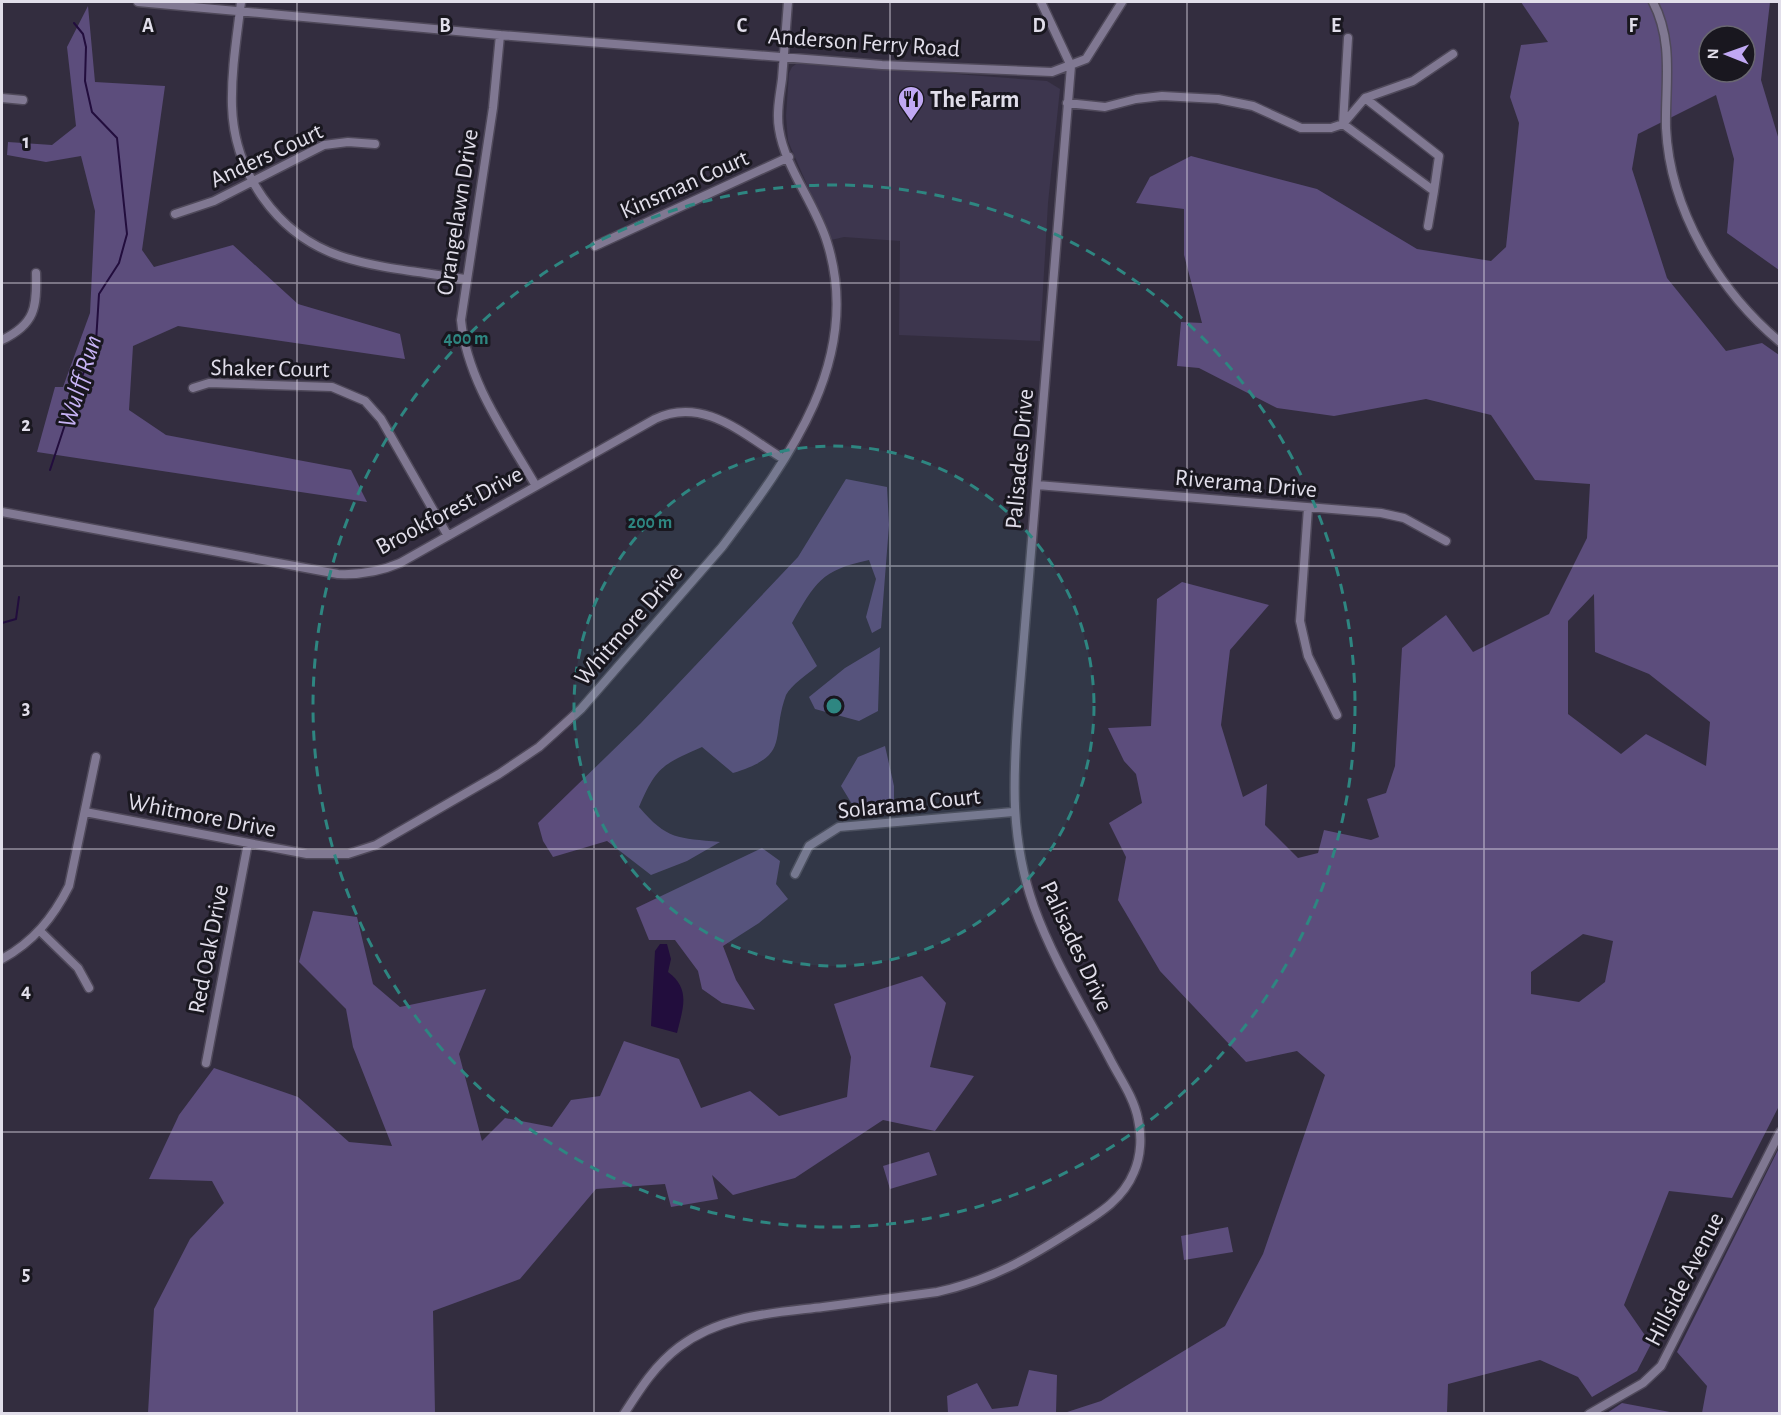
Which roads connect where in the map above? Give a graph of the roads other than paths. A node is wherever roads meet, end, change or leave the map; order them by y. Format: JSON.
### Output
{"nodes":[{"id":1,"x":138,"y":2,"type":"edge"},
{"id":2,"x":241,"y":2,"type":"edge"},
{"id":3,"x":788,"y":2,"type":"edge"},
{"id":4,"x":1041,"y":2,"type":"edge"},
{"id":5,"x":1122,"y":2,"type":"edge"},
{"id":6,"x":1653,"y":2,"type":"edge"},
{"id":7,"x":240,"y":12,"type":"junction"},
{"id":8,"x":500,"y":35,"type":"junction"},
{"id":9,"x":1348,"y":38,"type":"dead end"},
{"id":10,"x":1453,"y":54,"type":"dead end"},
{"id":11,"x":784,"y":57,"type":"junction"},
{"id":12,"x":1071,"y":66,"type":"junction"},
{"id":13,"x":2,"y":98,"type":"edge"},
{"id":14,"x":1365,"y":98,"type":"junction"},
{"id":15,"x":23,"y":100,"type":"dead end"},
{"id":16,"x":1067,"y":103,"type":"junction"},
{"id":17,"x":1343,"y":124,"type":"junction"},
{"id":18,"x":375,"y":144,"type":"dead end"},
{"id":19,"x":789,"y":157,"type":"junction"},
{"id":20,"x":252,"y":181,"type":"junction"},
{"id":21,"x":1434,"y":191,"type":"junction"},
{"id":22,"x":175,"y":214,"type":"dead end"},
{"id":23,"x":1428,"y":226,"type":"dead end"},
{"id":24,"x":595,"y":246,"type":"dead end"},
{"id":25,"x":36,"y":273,"type":"dead end"},
{"id":26,"x":465,"y":279,"type":"junction"},
{"id":27,"x":2,"y":340,"type":"edge"},
{"id":28,"x":1779,"y":342,"type":"edge"},
{"id":29,"x":193,"y":388,"type":"dead end"},
{"id":30,"x":782,"y":458,"type":"junction"},
{"id":31,"x":1037,"y":485,"type":"junction"},
{"id":32,"x":536,"y":486,"type":"junction"},
{"id":33,"x":1308,"y":508,"type":"junction"},
{"id":34,"x":2,"y":512,"type":"edge"},
{"id":35,"x":448,"y":536,"type":"junction"},
{"id":36,"x":1446,"y":541,"type":"dead end"},
{"id":37,"x":1337,"y":715,"type":"dead end"},
{"id":38,"x":96,"y":758,"type":"dead end"},
{"id":39,"x":85,"y":812,"type":"junction"},
{"id":40,"x":1013,"y":812,"type":"junction"},
{"id":41,"x":248,"y":843,"type":"junction"},
{"id":42,"x":795,"y":874,"type":"dead end"},
{"id":43,"x":40,"y":931,"type":"junction"},
{"id":44,"x":2,"y":959,"type":"edge"},
{"id":45,"x":89,"y":988,"type":"dead end"},
{"id":46,"x":206,"y":1063,"type":"dead end"},
{"id":47,"x":1779,"y":1132,"type":"edge"},
{"id":48,"x":624,"y":1413,"type":"edge"},
{"id":49,"x":1588,"y":1413,"type":"edge"}],
"edges":[{"from":1,"to":7,"type":"street","name":"Anderson Ferry Road"},
{"from":2,"to":7,"type":"street"},
{"from":3,"to":11,"type":"street","name":"Whitmore Drive"},
{"from":4,"to":12,"type":"street"},
{"from":5,"to":12,"type":"street","name":"Anderson Ferry Road"},
{"from":6,"to":28,"type":"street"},
{"from":7,"to":8,"type":"street","name":"Anderson Ferry Road"},
{"from":7,"to":20,"type":"street"},
{"from":8,"to":11,"type":"street","name":"Anderson Ferry Road"},
{"from":8,"to":26,"type":"street","name":"Orangelawn Drive"},
{"from":9,"to":17,"type":"street"},
{"from":10,"to":14,"type":"street"},
{"from":11,"to":12,"type":"street","name":"Anderson Ferry Road"},
{"from":11,"to":19,"type":"street","name":"Whitmore Drive"},
{"from":12,"to":16,"type":"street","name":"Palisades Drive"},
{"from":13,"to":15,"type":"street"},
{"from":14,"to":17,"type":"street"},
{"from":14,"to":21,"type":"street"},
{"from":16,"to":17,"type":"street"},
{"from":16,"to":31,"type":"street","name":"Palisades Drive"},
{"from":17,"to":21,"type":"street"},
{"from":18,"to":20,"type":"street","name":"Anders Court"},
{"from":19,"to":24,"type":"street","name":"Kinsman Court"},
{"from":19,"to":30,"type":"street","name":"Whitmore Drive"},
{"from":20,"to":22,"type":"street","name":"Anders Court"},
{"from":20,"to":26,"type":"street"},
{"from":21,"to":23,"type":"street"},
{"from":25,"to":27,"type":"street"},
{"from":26,"to":32,"type":"street","name":"Orangelawn Drive"},
{"from":29,"to":35,"type":"street","name":"Shaker Court"},
{"from":30,"to":32,"type":"street","name":"Brookforest Drive"},
{"from":30,"to":41,"type":"street","name":"Whitmore Drive"},
{"from":31,"to":33,"type":"street","name":"Riverama Drive"},
{"from":31,"to":40,"type":"street","name":"Palisades Drive"},
{"from":32,"to":35,"type":"street","name":"Brookforest Drive"},
{"from":33,"to":36,"type":"street","name":"Riverama Drive"},
{"from":33,"to":37,"type":"street"},
{"from":34,"to":35,"type":"street","name":"Brookforest Drive"},
{"from":38,"to":39,"type":"street"},
{"from":39,"to":41,"type":"street","name":"Whitmore Drive"},
{"from":39,"to":43,"type":"street"},
{"from":40,"to":42,"type":"street","name":"Solarama Court"},
{"from":40,"to":48,"type":"street","name":"Palisades Drive"},
{"from":41,"to":46,"type":"street","name":"Red Oak Drive"},
{"from":43,"to":44,"type":"street"},
{"from":43,"to":45,"type":"street"},
{"from":47,"to":49,"type":"street","name":"Hillside Avenue"}]}
